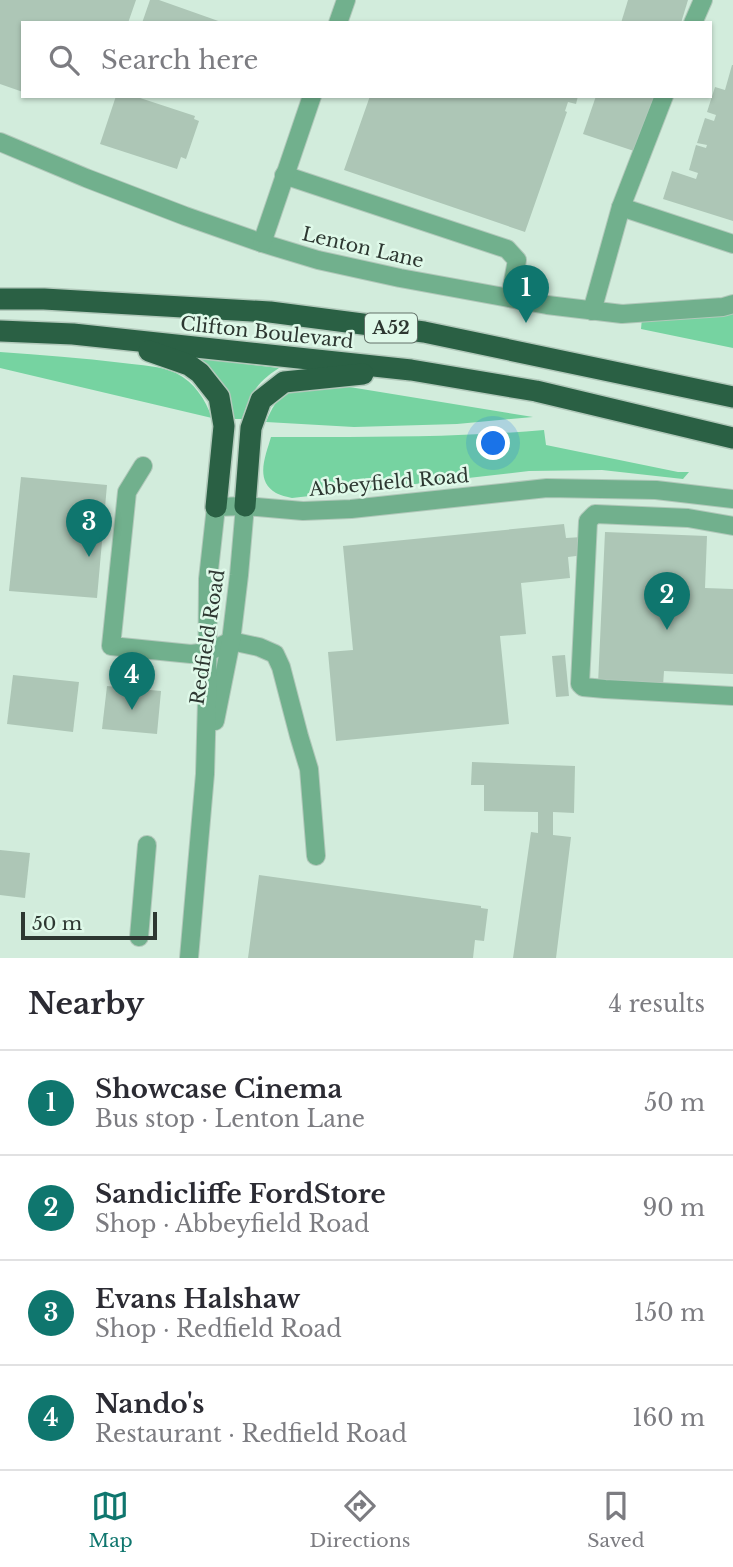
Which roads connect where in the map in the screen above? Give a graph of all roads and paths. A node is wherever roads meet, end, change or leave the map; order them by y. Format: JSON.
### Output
{"nodes":[{"id":1,"x":346,"y":0,"type":"edge"},
{"id":2,"x":702,"y":0,"type":"edge"},
{"id":3,"x":339,"y":21,"type":"edge"},
{"id":4,"x":694,"y":21,"type":"edge"},
{"id":5,"x":311,"y":98,"type":"edge"},
{"id":6,"x":663,"y":98,"type":"edge"},
{"id":7,"x":0,"y":142,"type":"edge"},
{"id":8,"x":284,"y":176,"type":"junction"},
{"id":9,"x":621,"y":207,"type":"junction"},
{"id":10,"x":262,"y":243,"type":"junction"},
{"id":11,"x":733,"y":244,"type":"edge"},
{"id":12,"x":510,"y":298,"type":"junction"},
{"id":13,"x":0,"y":299,"type":"edge"},
{"id":14,"x":733,"y":304,"type":"edge"},
{"id":15,"x":593,"y":311,"type":"junction"},
{"id":16,"x":0,"y":331,"type":"edge"},
{"id":17,"x":74,"y":334,"type":"junction"},
{"id":18,"x":411,"y":370,"type":"junction"},
{"id":19,"x":727,"y":395,"type":"edge"},
{"id":20,"x":733,"y":438,"type":"edge"},
{"id":21,"x":143,"y":466,"type":"dead end"},
{"id":22,"x":733,"y":499,"type":"edge"},
{"id":23,"x":245,"y":506,"type":"junction"},
{"id":24,"x":216,"y":507,"type":"junction"},
{"id":25,"x":733,"y":526,"type":"edge"},
{"id":26,"x":231,"y":641,"type":"junction"},
{"id":27,"x":208,"y":652,"type":"junction"},
{"id":28,"x":733,"y":695,"type":"edge"},
{"id":29,"x":205,"y":774,"type":"junction"},
{"id":30,"x":147,"y":845,"type":"dead end"},
{"id":31,"x":316,"y":856,"type":"dead end"},
{"id":32,"x":139,"y":937,"type":"dead end"},
{"id":33,"x":189,"y":958,"type":"edge"}],
"edges":[{"from":1,"to":3,"type":"street"},
{"from":2,"to":4,"type":"street"},
{"from":5,"to":8,"type":"street"},
{"from":6,"to":9,"type":"street"},
{"from":7,"to":10,"type":"street","name":"Lenton Lane"},
{"from":8,"to":10,"type":"street"},
{"from":8,"to":12,"type":"street"},
{"from":9,"to":11,"type":"street"},
{"from":9,"to":15,"type":"street"},
{"from":10,"to":12,"type":"street","name":"Lenton Lane"},
{"from":12,"to":15,"type":"street","name":"Lenton Lane"},
{"from":13,"to":19,"type":"highway","name":"Clifton Boulevard","number":"A52"},
{"from":14,"to":15,"type":"street","name":"Lenton Lane"},
{"from":16,"to":17,"type":"highway","name":"Clifton Boulevard","number":"A52"},
{"from":17,"to":18,"type":"highway","name":"Clifton Boulevard","number":"A52"},
{"from":17,"to":24,"type":"highway"},
{"from":18,"to":20,"type":"highway","name":"Clifton Boulevard","number":"A52"},
{"from":18,"to":23,"type":"highway"},
{"from":21,"to":27,"type":"street"},
{"from":22,"to":23,"type":"street","name":"Abbeyfield Road"},
{"from":23,"to":24,"type":"street","name":"Abbeyfield Road"},
{"from":23,"to":26,"type":"street","name":"Redfield Road"},
{"from":24,"to":27,"type":"street","name":"Redfield Road"},
{"from":25,"to":28,"type":"street"},
{"from":26,"to":27,"type":"street"},
{"from":26,"to":29,"type":"street","name":"Redfield Road"},
{"from":26,"to":31,"type":"street"},
{"from":27,"to":29,"type":"street","name":"Redfield Road"},
{"from":29,"to":33,"type":"street","name":"Redfield Road"},
{"from":30,"to":32,"type":"street"}]}
